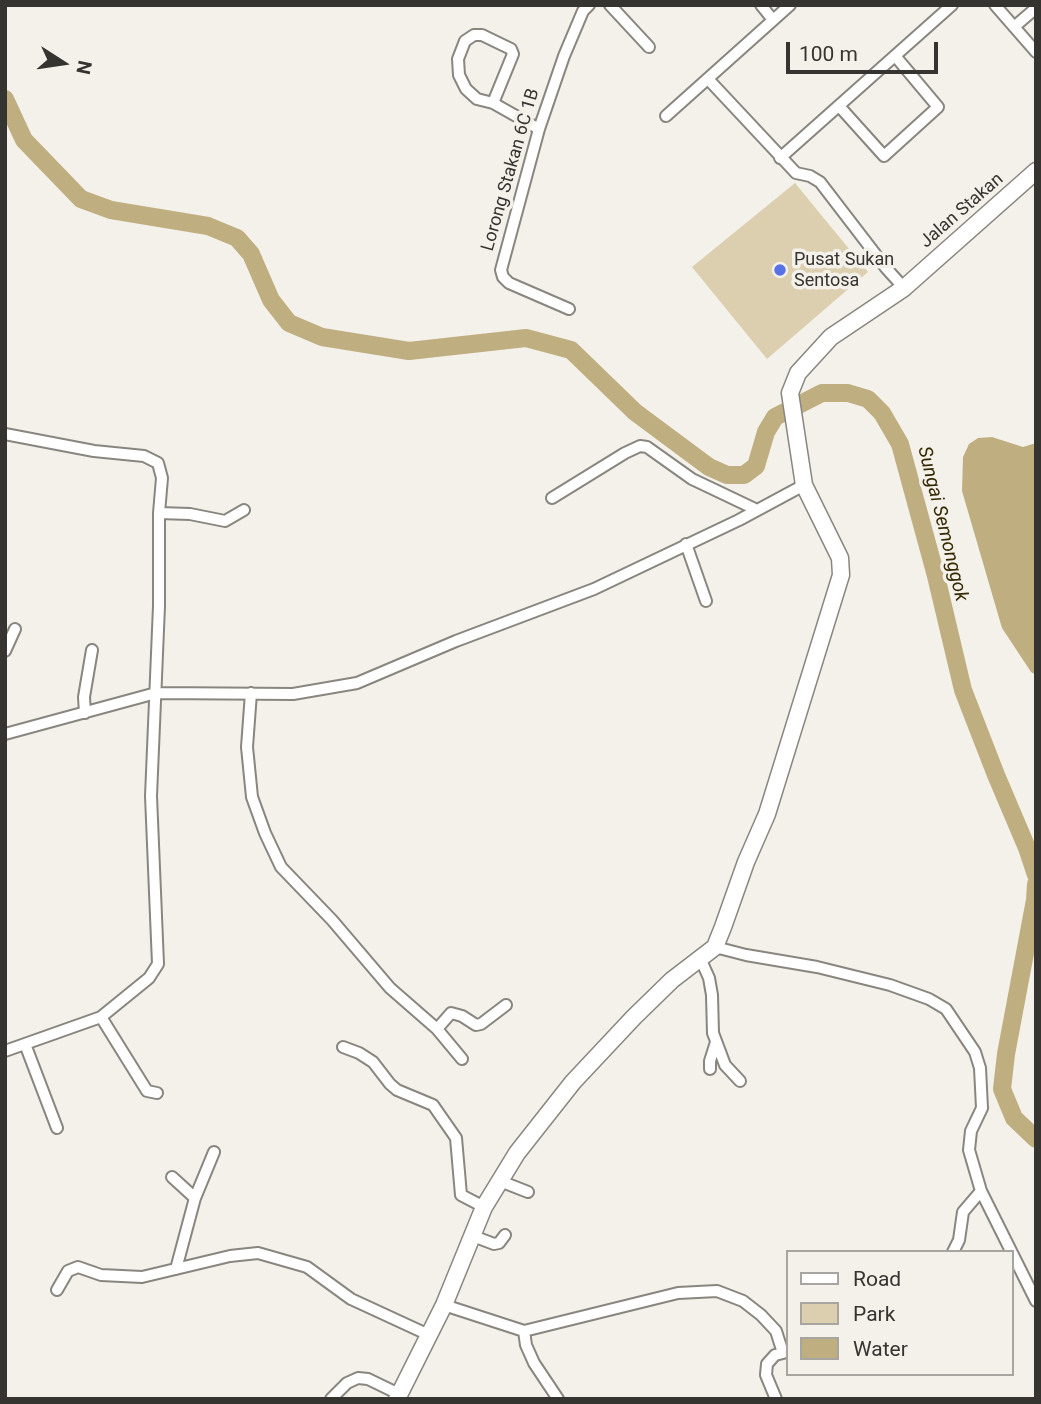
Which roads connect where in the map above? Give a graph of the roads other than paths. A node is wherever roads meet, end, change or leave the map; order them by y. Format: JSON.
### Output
{"nodes":[{"id":1,"x":589,"y":5,"type":"edge"},
{"id":2,"x":610,"y":5,"type":"edge"},
{"id":3,"x":761,"y":5,"type":"edge"},
{"id":4,"x":790,"y":5,"type":"edge"},
{"id":5,"x":952,"y":5,"type":"edge"},
{"id":6,"x":995,"y":5,"type":"edge"},
{"id":7,"x":1036,"y":8,"type":"edge"},
{"id":8,"x":773,"y":20,"type":"junction"},
{"id":9,"x":1014,"y":27,"type":"junction"},
{"id":10,"x":649,"y":47,"type":"dead end"},
{"id":11,"x":1036,"y":52,"type":"edge"},
{"id":12,"x":896,"y":57,"type":"junction"},
{"id":13,"x":708,"y":79,"type":"junction"},
{"id":14,"x":493,"y":103,"type":"junction"},
{"id":15,"x":839,"y":106,"type":"junction"},
{"id":16,"x":666,"y":116,"type":"dead end"},
{"id":17,"x":539,"y":129,"type":"junction"},
{"id":18,"x":780,"y":158,"type":"junction"},
{"id":19,"x":1036,"y":171,"type":"edge"},
{"id":20,"x":904,"y":288,"type":"junction"},
{"id":21,"x":569,"y":309,"type":"dead end"},
{"id":22,"x":5,"y":434,"type":"edge"},
{"id":23,"x":804,"y":485,"type":"junction"},
{"id":24,"x":552,"y":498,"type":"dead end"},
{"id":25,"x":755,"y":509,"type":"junction"},
{"id":26,"x":244,"y":510,"type":"dead end"},
{"id":27,"x":159,"y":513,"type":"junction"},
{"id":28,"x":686,"y":544,"type":"junction"},
{"id":29,"x":706,"y":601,"type":"dead end"},
{"id":30,"x":15,"y":629,"type":"dead end"},
{"id":31,"x":92,"y":650,"type":"dead end"},
{"id":32,"x":5,"y":651,"type":"edge"},
{"id":33,"x":156,"y":693,"type":"junction"},
{"id":34,"x":251,"y":693,"type":"junction"},
{"id":35,"x":85,"y":713,"type":"junction"},
{"id":36,"x":5,"y":734,"type":"edge"},
{"id":37,"x":715,"y":947,"type":"junction"},
{"id":38,"x":700,"y":958,"type":"junction"},
{"id":39,"x":506,"y":1005,"type":"dead end"},
{"id":40,"x":101,"y":1017,"type":"junction"},
{"id":41,"x":437,"y":1029,"type":"junction"},
{"id":42,"x":716,"y":1042,"type":"junction"},
{"id":43,"x":25,"y":1044,"type":"junction"},
{"id":44,"x":344,"y":1047,"type":"dead end"},
{"id":45,"x":5,"y":1051,"type":"edge"},
{"id":46,"x":462,"y":1059,"type":"dead end"},
{"id":47,"x":710,"y":1069,"type":"dead end"},
{"id":48,"x":740,"y":1081,"type":"dead end"},
{"id":49,"x":157,"y":1093,"type":"dead end"},
{"id":50,"x":57,"y":1128,"type":"dead end"},
{"id":51,"x":214,"y":1152,"type":"dead end"},
{"id":52,"x":172,"y":1177,"type":"dead end"},
{"id":53,"x":500,"y":1181,"type":"junction"},
{"id":54,"x":981,"y":1191,"type":"junction"},
{"id":55,"x":528,"y":1192,"type":"dead end"},
{"id":56,"x":195,"y":1198,"type":"junction"},
{"id":57,"x":484,"y":1207,"type":"junction"},
{"id":58,"x":505,"y":1235,"type":"dead end"},
{"id":59,"x":473,"y":1236,"type":"junction"},
{"id":60,"x":954,"y":1250,"type":"edge"},
{"id":61,"x":1010,"y":1250,"type":"edge"},
{"id":62,"x":1013,"y":1255,"type":"edge"},
{"id":63,"x":176,"y":1269,"type":"junction"},
{"id":64,"x":57,"y":1290,"type":"dead end"},
{"id":65,"x":1036,"y":1301,"type":"edge"},
{"id":66,"x":444,"y":1305,"type":"junction"},
{"id":67,"x":524,"y":1331,"type":"junction"},
{"id":68,"x":429,"y":1335,"type":"junction"},
{"id":69,"x":398,"y":1396,"type":"edge"},
{"id":70,"x":331,"y":1399,"type":"edge"},
{"id":71,"x":558,"y":1399,"type":"edge"},
{"id":72,"x":776,"y":1399,"type":"edge"}],
"edges":[{"from":1,"to":17,"type":"street","name":"Lorong Stakan 6C 1B"},
{"from":2,"to":10,"type":"street"},
{"from":3,"to":8,"type":"street"},
{"from":4,"to":8,"type":"street"},
{"from":5,"to":12,"type":"street"},
{"from":6,"to":9,"type":"street"},
{"from":7,"to":9,"type":"street"},
{"from":8,"to":13,"type":"street"},
{"from":9,"to":11,"type":"street"},
{"from":12,"to":15,"type":"street"},
{"from":12,"to":15,"type":"street"},
{"from":13,"to":16,"type":"street"},
{"from":13,"to":18,"type":"street"},
{"from":14,"to":14,"type":"street"},
{"from":14,"to":17,"type":"street"},
{"from":15,"to":18,"type":"street"},
{"from":17,"to":21,"type":"street","name":"Lorong Stakan 6C 1B"},
{"from":18,"to":20,"type":"street"},
{"from":19,"to":20,"type":"main road","name":"Jalan Stakan"},
{"from":20,"to":23,"type":"main road","name":"Jalan Stakan"},
{"from":22,"to":27,"type":"street"},
{"from":23,"to":25,"type":"street"},
{"from":23,"to":37,"type":"main road","name":"Jalan Stakan"},
{"from":24,"to":25,"type":"street"},
{"from":25,"to":28,"type":"street"},
{"from":26,"to":27,"type":"street"},
{"from":27,"to":33,"type":"street"},
{"from":28,"to":29,"type":"street"},
{"from":28,"to":34,"type":"street"},
{"from":30,"to":32,"type":"street"},
{"from":31,"to":35,"type":"street"},
{"from":33,"to":34,"type":"street"},
{"from":33,"to":35,"type":"street"},
{"from":33,"to":40,"type":"street"},
{"from":34,"to":41,"type":"street"},
{"from":35,"to":36,"type":"street"},
{"from":37,"to":38,"type":"main road"},
{"from":37,"to":54,"type":"street"},
{"from":38,"to":42,"type":"street"},
{"from":38,"to":53,"type":"main road"},
{"from":39,"to":41,"type":"street"},
{"from":40,"to":43,"type":"street"},
{"from":40,"to":49,"type":"street"},
{"from":41,"to":46,"type":"street"},
{"from":42,"to":47,"type":"street"},
{"from":42,"to":48,"type":"street"},
{"from":43,"to":45,"type":"street"},
{"from":43,"to":50,"type":"street"},
{"from":44,"to":57,"type":"street"},
{"from":51,"to":56,"type":"street"},
{"from":52,"to":56,"type":"street"},
{"from":53,"to":55,"type":"street"},
{"from":53,"to":57,"type":"main road"},
{"from":54,"to":60,"type":"street"},
{"from":54,"to":61,"type":"street"},
{"from":56,"to":63,"type":"street"},
{"from":57,"to":59,"type":"main road"},
{"from":58,"to":59,"type":"street"},
{"from":59,"to":66,"type":"main road"},
{"from":62,"to":65,"type":"street"},
{"from":63,"to":64,"type":"street"},
{"from":63,"to":68,"type":"street"},
{"from":66,"to":67,"type":"street"},
{"from":66,"to":68,"type":"main road"},
{"from":67,"to":71,"type":"street"},
{"from":67,"to":72,"type":"street"},
{"from":68,"to":69,"type":"main road"},
{"from":69,"to":70,"type":"street"}]}
